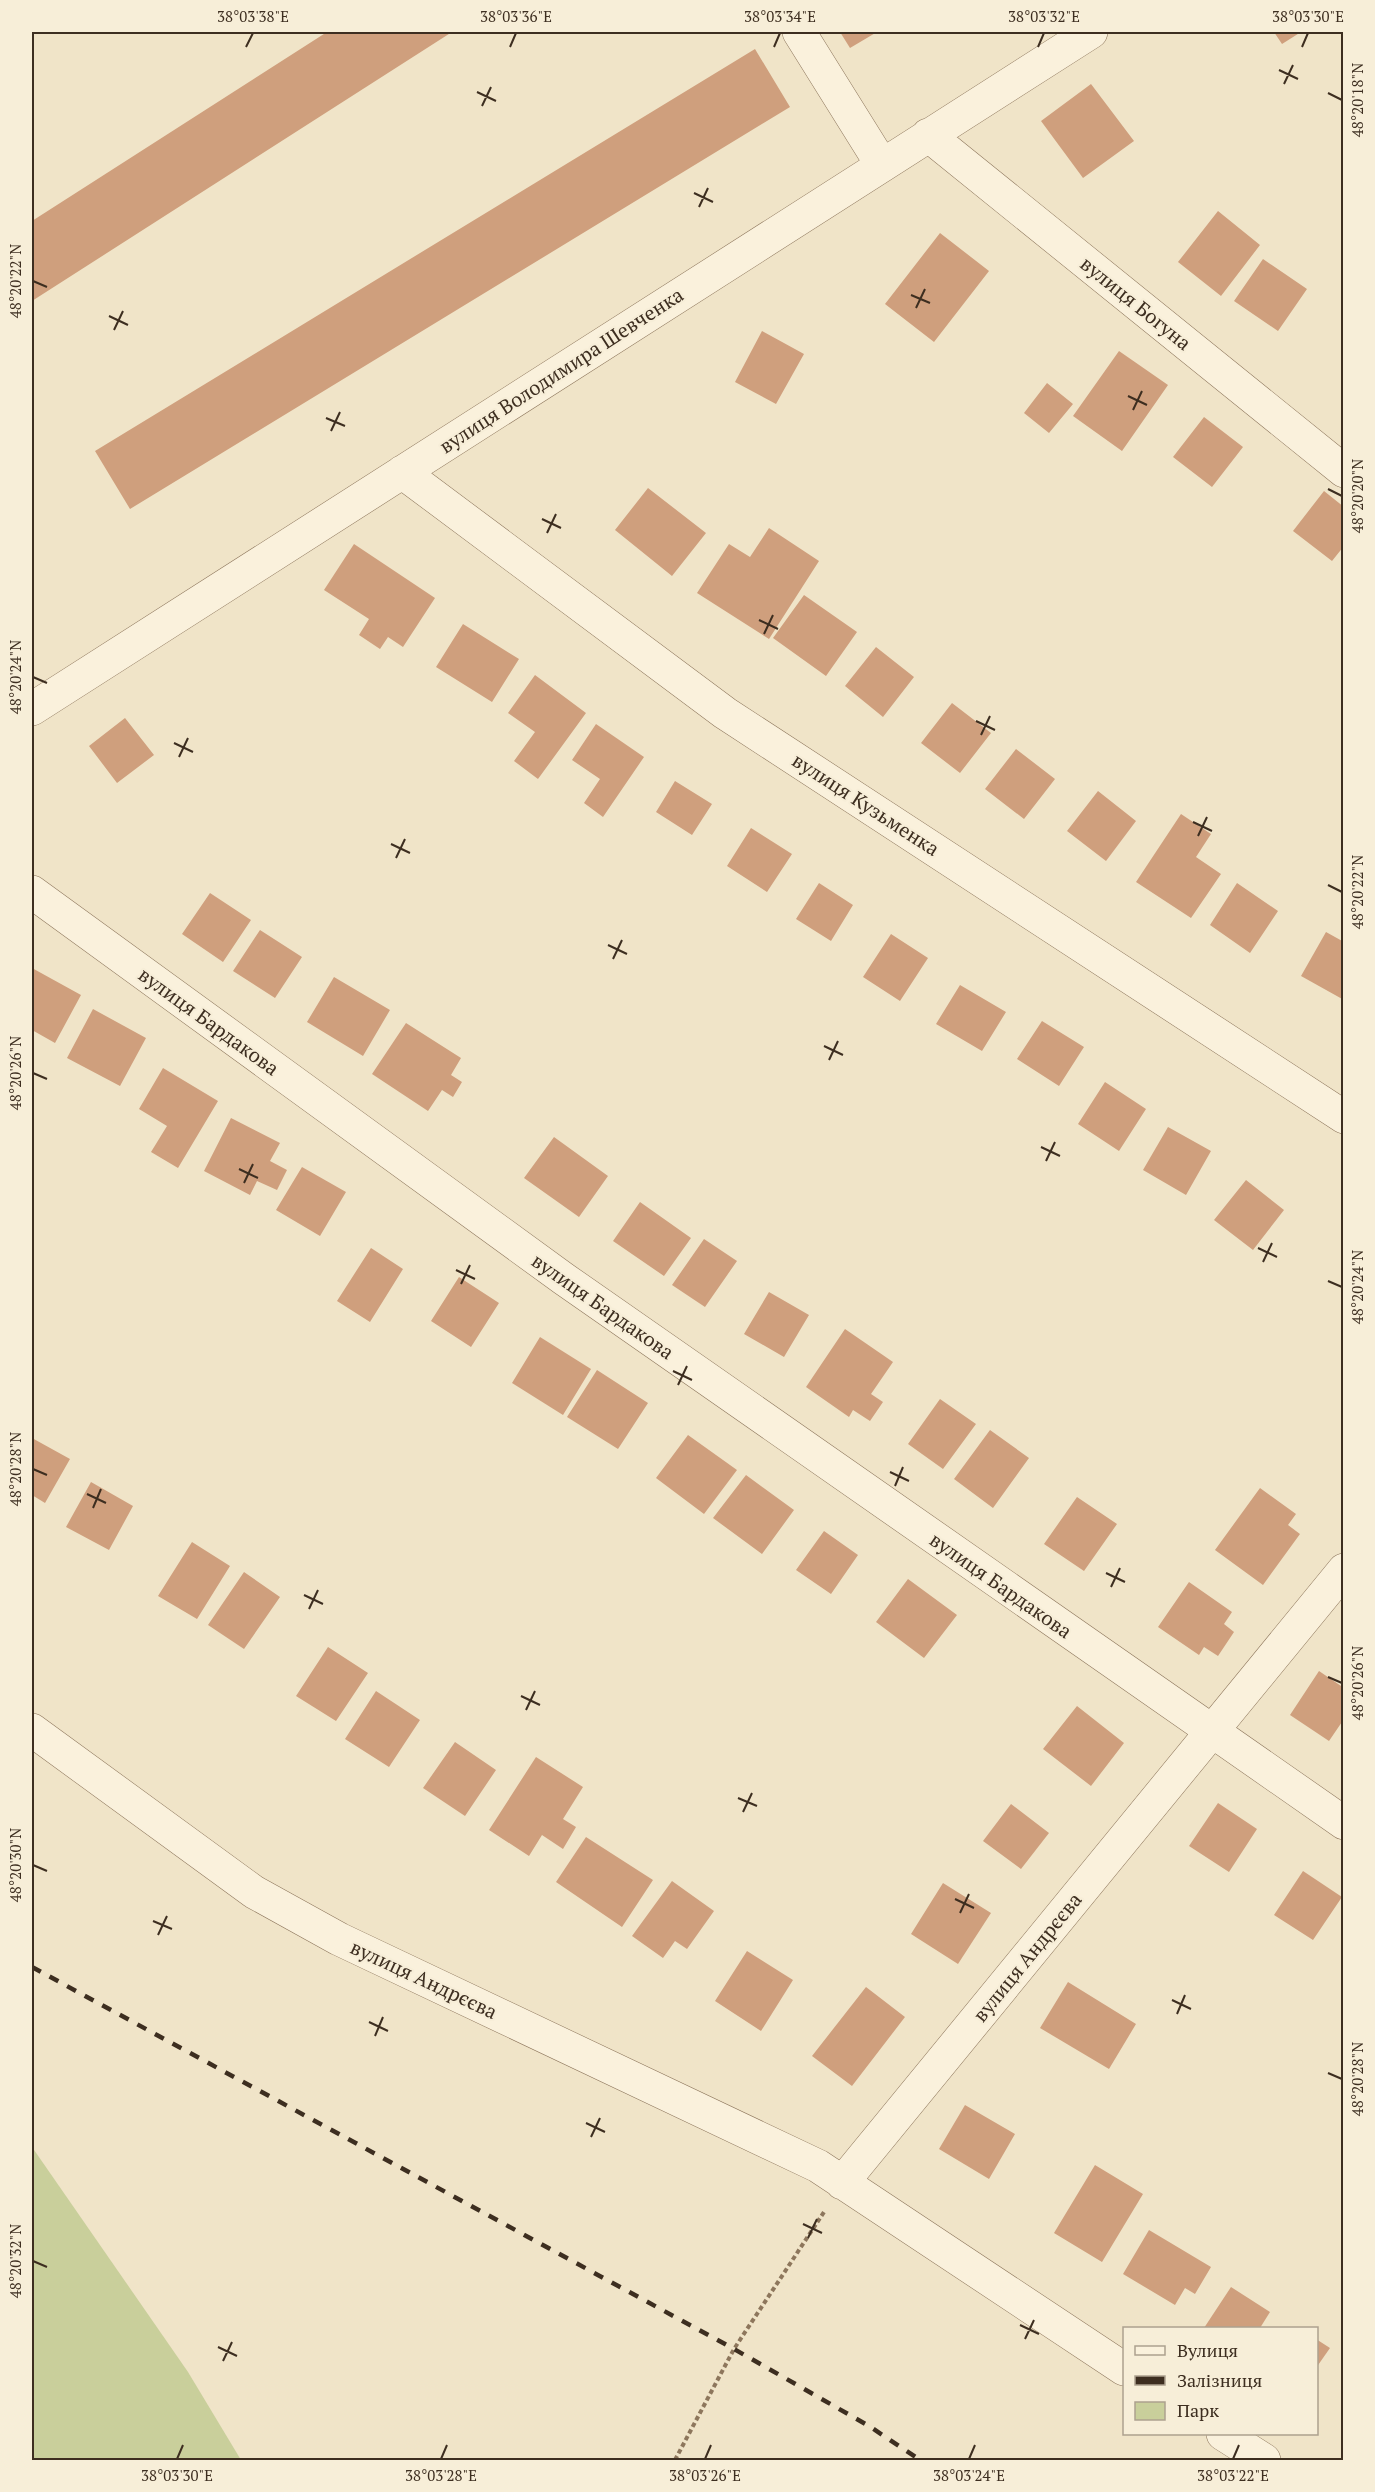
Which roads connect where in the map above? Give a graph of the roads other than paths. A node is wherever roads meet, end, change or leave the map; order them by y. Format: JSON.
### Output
{"nodes":[{"id":1,"x":799,"y":32,"type":"edge"},
{"id":2,"x":1092,"y":32,"type":"edge"},
{"id":3,"x":928,"y":135,"type":"junction"},
{"id":4,"x":882,"y":165,"type":"junction"},
{"id":5,"x":1344,"y":471,"type":"edge"},
{"id":6,"x":402,"y":472,"type":"junction"},
{"id":7,"x":32,"y":709,"type":"edge"},
{"id":8,"x":32,"y":892,"type":"edge"},
{"id":9,"x":1344,"y":1117,"type":"edge"},
{"id":10,"x":1344,"y":1570,"type":"edge"},
{"id":11,"x":32,"y":1730,"type":"edge"},
{"id":12,"x":1211,"y":1732,"type":"junction"},
{"id":13,"x":1344,"y":1823,"type":"edge"},
{"id":14,"x":842,"y":2183,"type":"junction"},
{"id":15,"x":1123,"y":2368,"type":"edge"},
{"id":16,"x":1226,"y":2435,"type":"edge"},
{"id":17,"x":1264,"y":2460,"type":"edge"}],
"edges":[{"from":1,"to":4,"type":"street"},
{"from":2,"to":3,"type":"street","name":"вулиця Володимира Шевченка"},
{"from":3,"to":4,"type":"street","name":"вулиця Володимира Шевченка"},
{"from":3,"to":5,"type":"street","name":"вулиця Богуна"},
{"from":4,"to":6,"type":"street","name":"вулиця Володимира Шевченка"},
{"from":6,"to":7,"type":"street","name":"вулиця Володимира Шевченка"},
{"from":6,"to":9,"type":"street","name":"вулиця Кузьменка"},
{"from":8,"to":12,"type":"street","name":"вулиця Бардакова"},
{"from":10,"to":12,"type":"street"},
{"from":11,"to":14,"type":"street","name":"вулиця Андрєєва"},
{"from":12,"to":13,"type":"street","name":"вулиця Бардакова"},
{"from":12,"to":14,"type":"street","name":"вулиця Андрєєва"},
{"from":14,"to":15,"type":"street","name":"вулиця Андрєєва"},
{"from":16,"to":17,"type":"street"}]}
